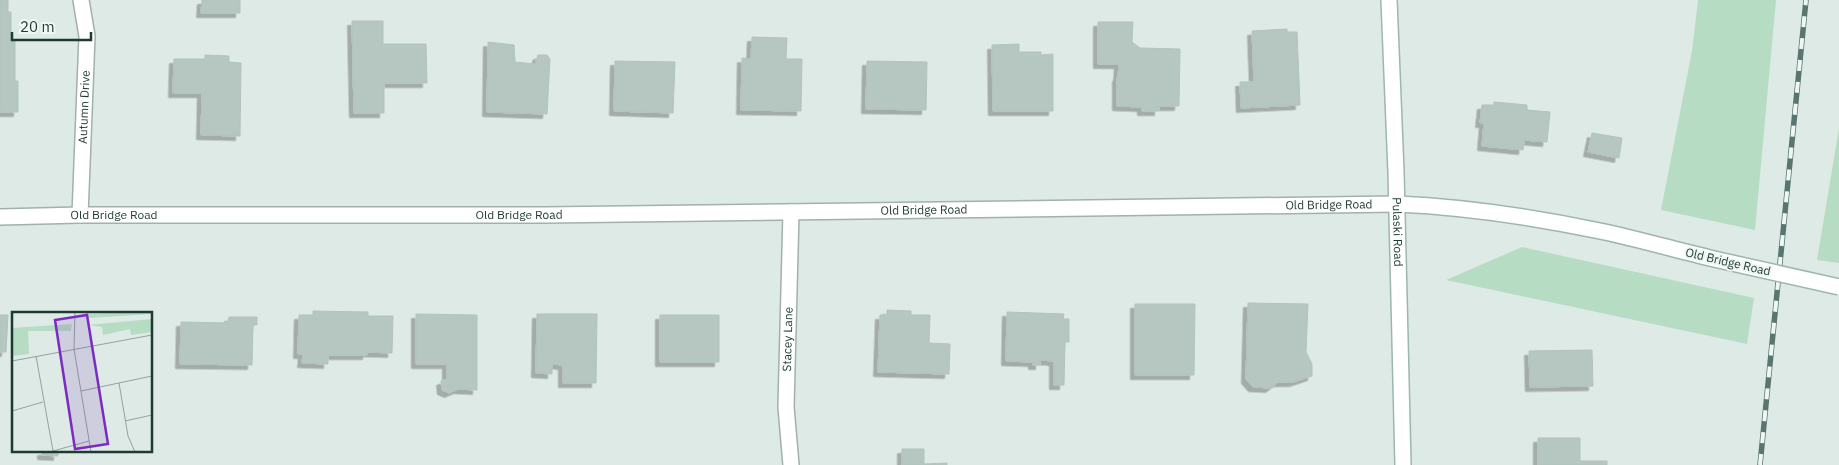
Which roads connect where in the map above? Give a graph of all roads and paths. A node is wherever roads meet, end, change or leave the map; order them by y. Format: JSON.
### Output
{"nodes":[{"id":1,"x":81,"y":0,"type":"edge"},
{"id":2,"x":1389,"y":0,"type":"edge"},
{"id":3,"x":1397,"y":204,"type":"junction"},
{"id":4,"x":791,"y":212,"type":"junction"},
{"id":5,"x":80,"y":215,"type":"junction"},
{"id":6,"x":0,"y":217,"type":"edge"},
{"id":7,"x":1839,"y":287,"type":"edge"},
{"id":8,"x":791,"y":465,"type":"edge"},
{"id":9,"x":1403,"y":465,"type":"edge"}],
"edges":[{"from":1,"to":5,"type":"street","name":"Autumn Drive"},
{"from":2,"to":3,"type":"street","name":"Pulaski Road"},
{"from":3,"to":4,"type":"street","name":"Old Bridge Road"},
{"from":3,"to":7,"type":"street","name":"Old Bridge Road","bridge":true},
{"from":3,"to":9,"type":"street","name":"Pulaski Road"},
{"from":4,"to":5,"type":"street","name":"Old Bridge Road"},
{"from":4,"to":8,"type":"street","name":"Stacey Lane"},
{"from":5,"to":6,"type":"street","name":"Old Bridge Road"}]}
